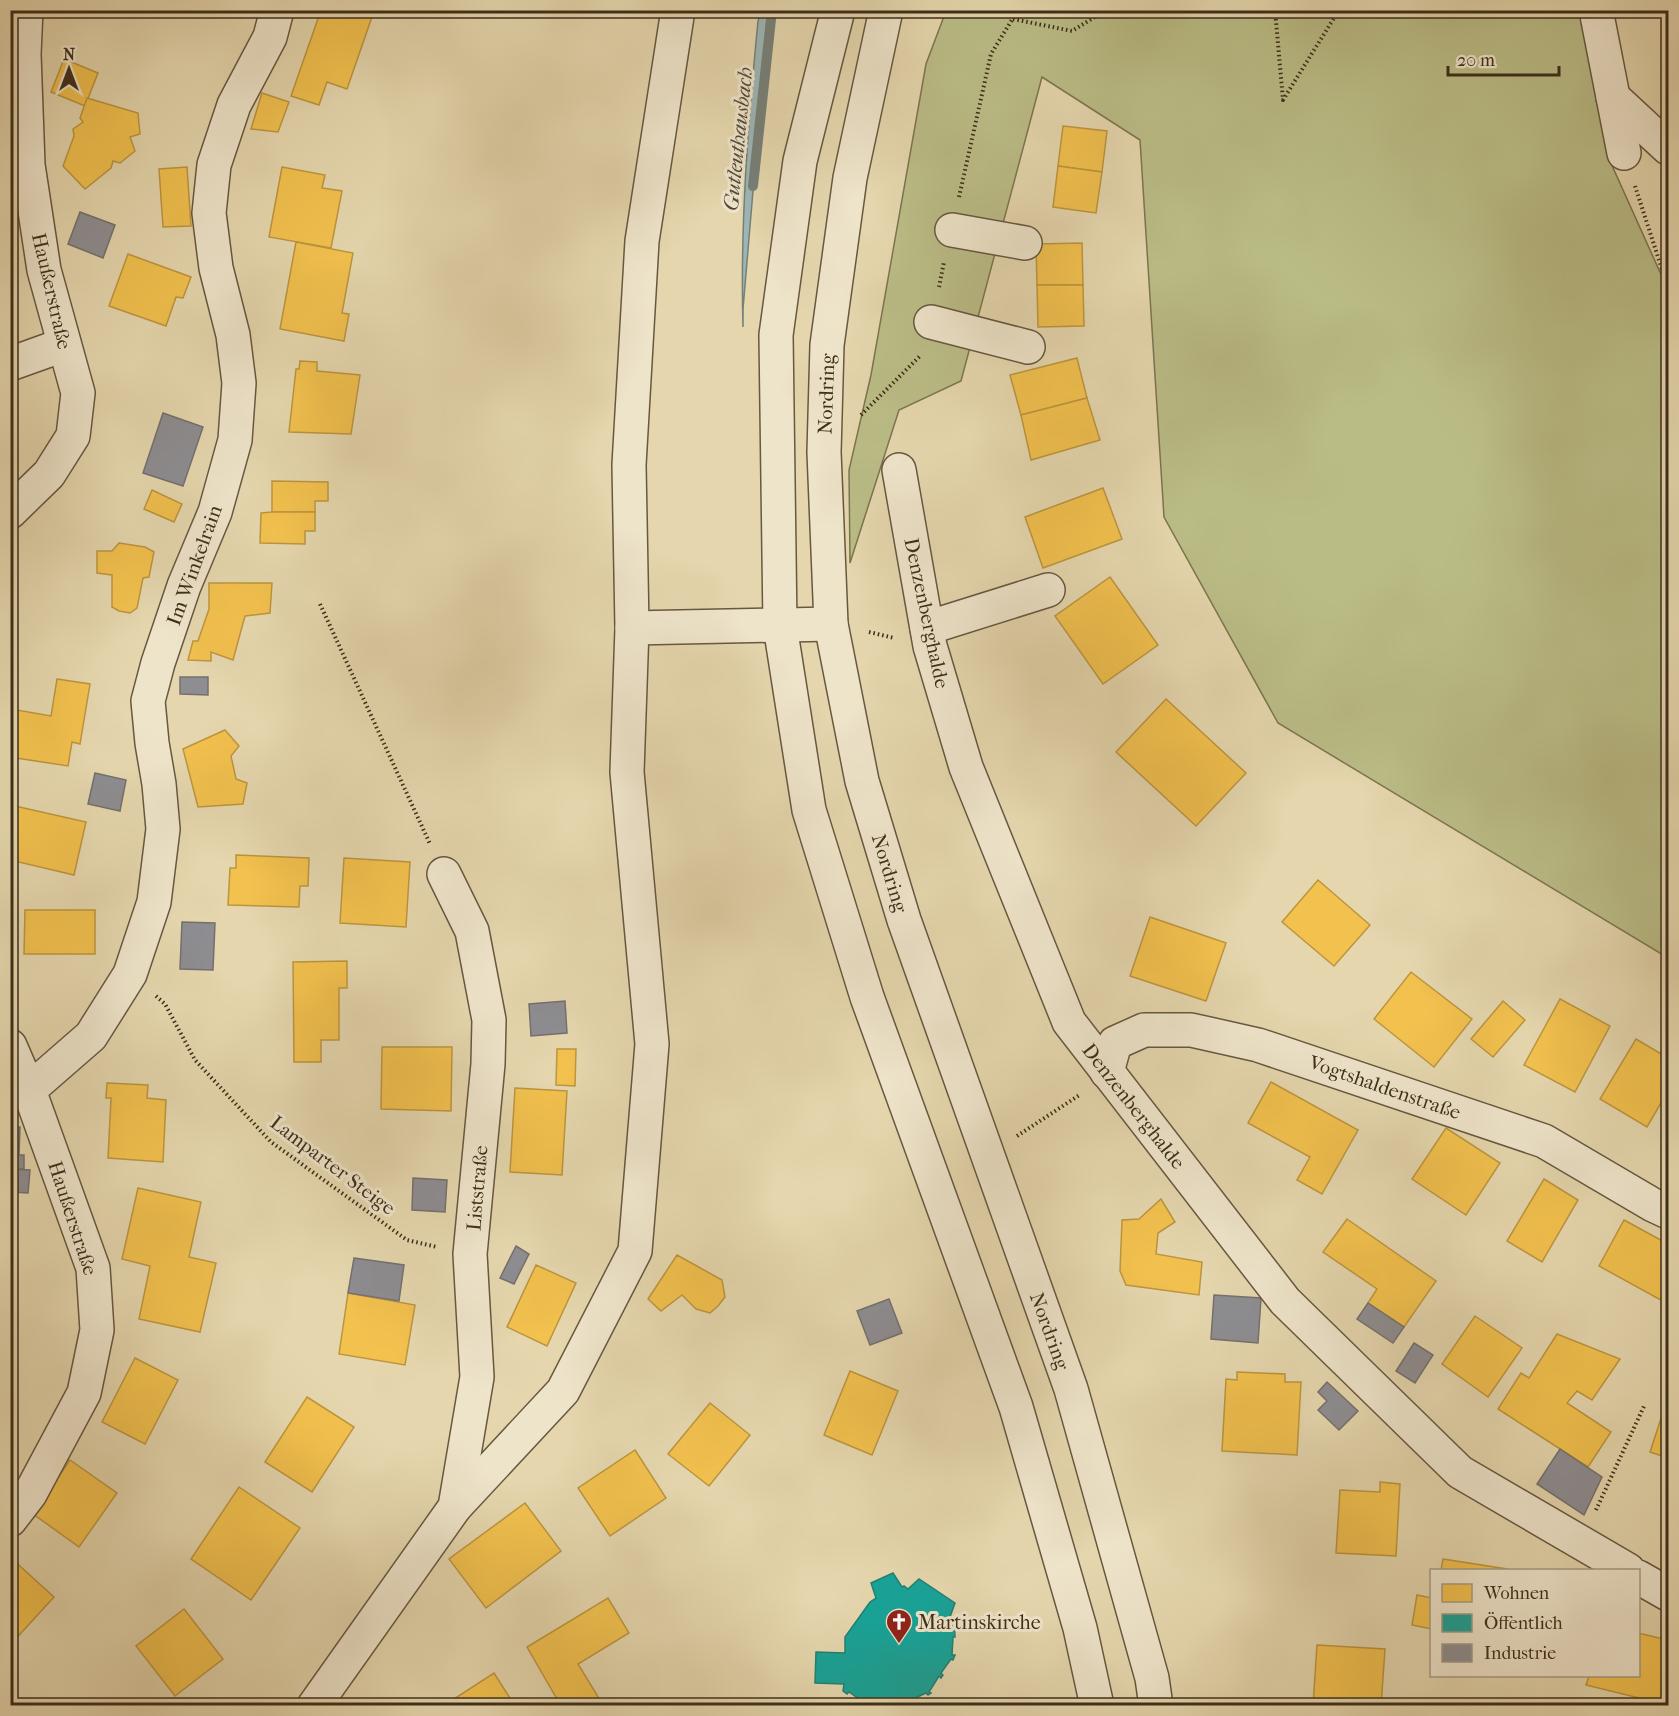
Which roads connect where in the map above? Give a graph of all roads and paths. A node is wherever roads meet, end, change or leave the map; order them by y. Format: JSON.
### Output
{"nodes":[{"id":1,"x":26,"y":10,"type":"edge"},
{"id":2,"x":277,"y":10,"type":"edge"},
{"id":3,"x":678,"y":10,"type":"edge"},
{"id":4,"x":838,"y":10,"type":"edge"},
{"id":5,"x":886,"y":10,"type":"edge"},
{"id":6,"x":1018,"y":10,"type":"edge"},
{"id":7,"x":1106,"y":10,"type":"edge"},
{"id":8,"x":1275,"y":10,"type":"edge"},
{"id":9,"x":1339,"y":10,"type":"edge"},
{"id":10,"x":1596,"y":10,"type":"edge"},
{"id":11,"x":1013,"y":19,"type":"junction"},
{"id":12,"x":1613,"y":97,"type":"junction"},
{"id":13,"x":1668,"y":148,"type":"edge"},
{"id":14,"x":1624,"y":153,"type":"joint"},
{"id":15,"x":952,"y":230,"type":"junction"},
{"id":16,"x":1025,"y":243,"type":"dead end"},
{"id":17,"x":1668,"y":288,"type":"edge"},
{"id":18,"x":931,"y":322,"type":"junction"},
{"id":19,"x":63,"y":345,"type":"junction"},
{"id":20,"x":1028,"y":347,"type":"dead end"},
{"id":21,"x":10,"y":364,"type":"edge"},
{"id":22,"x":824,"y":452,"type":"junction"},
{"id":23,"x":899,"y":471,"type":"dead end"},
{"id":24,"x":10,"y":513,"type":"edge"},
{"id":25,"x":1048,"y":590,"type":"dead end"},
{"id":26,"x":320,"y":604,"type":"dead end"},
{"id":27,"x":831,"y":624,"type":"junction"},
{"id":28,"x":780,"y":626,"type":"junction"},
{"id":29,"x":632,"y":628,"type":"junction"},
{"id":30,"x":929,"y":637,"type":"junction"},
{"id":31,"x":444,"y":874,"type":"joint"},
{"id":32,"x":130,"y":974,"type":"junction"},
{"id":33,"x":10,"y":1046,"type":"edge"},
{"id":34,"x":1108,"y":1074,"type":"junction"},
{"id":35,"x":29,"y":1090,"type":"junction"},
{"id":36,"x":988,"y":1156,"type":"junction"},
{"id":37,"x":1668,"y":1212,"type":"edge"},
{"id":38,"x":407,"y":1240,"type":"dead end"},
{"id":39,"x":1645,"y":1404,"type":"dead end"},
{"id":40,"x":1609,"y":1481,"type":"dead end"},
{"id":41,"x":455,"y":1507,"type":"junction"},
{"id":42,"x":10,"y":1520,"type":"edge"},
{"id":43,"x":1626,"y":1569,"type":"edge"},
{"id":44,"x":1640,"y":1578,"type":"edge"},
{"id":45,"x":1668,"y":1594,"type":"edge"},
{"id":46,"x":314,"y":1706,"type":"edge"},
{"id":47,"x":1097,"y":1706,"type":"edge"},
{"id":48,"x":1156,"y":1706,"type":"edge"}],
"edges":[{"from":1,"to":19,"type":"street","name":"Haußerstraße"},
{"from":2,"to":32,"type":"street","name":"Im Winkelrain"},
{"from":3,"to":29,"type":"street"},
{"from":4,"to":28,"type":"street"},
{"from":5,"to":22,"type":"street","name":"Nordring"},
{"from":6,"to":11,"type":"path"},
{"from":7,"to":11,"type":"path"},
{"from":8,"to":9,"type":"path"},
{"from":10,"to":12,"type":"street"},
{"from":11,"to":15,"type":"path"},
{"from":12,"to":13,"type":"street"},
{"from":12,"to":14,"type":"street"},
{"from":14,"to":17,"type":"path"},
{"from":15,"to":16,"type":"street"},
{"from":15,"to":18,"type":"path"},
{"from":18,"to":20,"type":"street"},
{"from":18,"to":22,"type":"path"},
{"from":19,"to":21,"type":"street"},
{"from":19,"to":24,"type":"street","name":"Haußerstraße"},
{"from":22,"to":27,"type":"street","name":"Nordring"},
{"from":23,"to":30,"type":"street","name":"Denzenberghalde"},
{"from":25,"to":30,"type":"street"},
{"from":26,"to":31,"type":"path"},
{"from":27,"to":28,"type":"street"},
{"from":27,"to":30,"type":"path"},
{"from":27,"to":36,"type":"street","name":"Nordring"},
{"from":28,"to":29,"type":"street"},
{"from":28,"to":47,"type":"street"},
{"from":29,"to":41,"type":"street","name":"Liststraße"},
{"from":30,"to":34,"type":"street","name":"Denzenberghalde"},
{"from":31,"to":41,"type":"street","name":"Liststraße"},
{"from":32,"to":35,"type":"street","name":"Im Winkelrain"},
{"from":32,"to":38,"type":"path","name":"Lamparter Steige"},
{"from":33,"to":35,"type":"street","name":"Haußerstraße"},
{"from":34,"to":36,"type":"path"},
{"from":34,"to":37,"type":"street","name":"Vogtshaldenstraße"},
{"from":34,"to":43,"type":"street","name":"Denzenberghalde"},
{"from":35,"to":42,"type":"street","name":"Haußerstraße"},
{"from":36,"to":48,"type":"street","name":"Nordring"},
{"from":39,"to":40,"type":"path"},
{"from":41,"to":46,"type":"street","name":"Liststraße"},
{"from":44,"to":45,"type":"street"}]}
